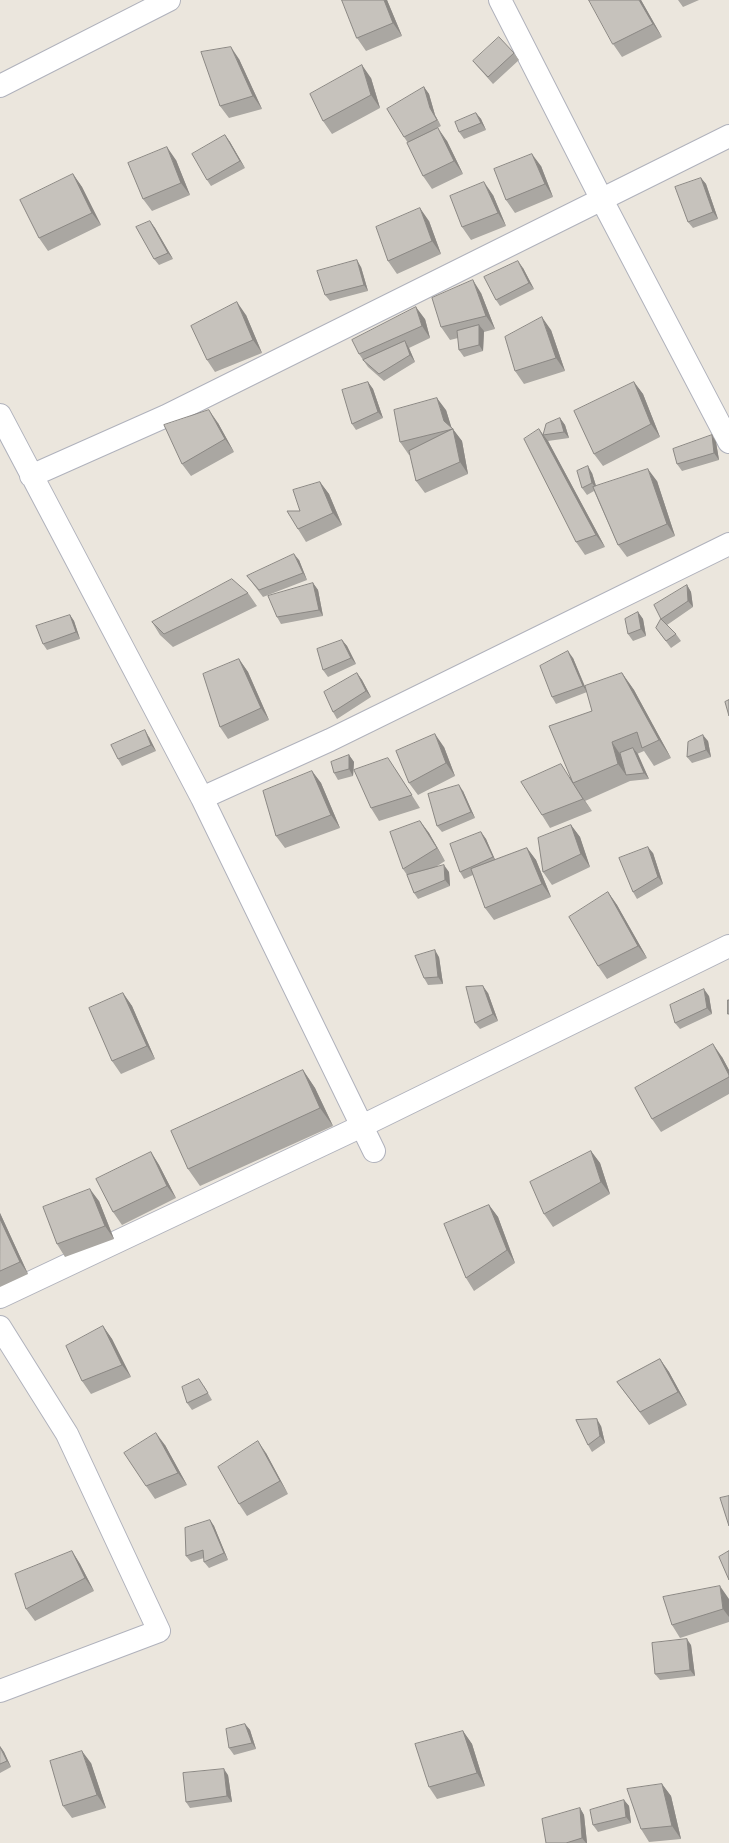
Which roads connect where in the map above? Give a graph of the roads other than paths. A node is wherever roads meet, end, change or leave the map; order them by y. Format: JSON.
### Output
{"nodes":[{"id":1,"x":169,"y":0,"type":"edge"},
{"id":2,"x":500,"y":0,"type":"edge"},
{"id":3,"x":0,"y":86,"type":"edge"},
{"id":4,"x":729,"y":136,"type":"edge"},
{"id":5,"x":602,"y":200,"type":"junction"},
{"id":6,"x":0,"y":415,"type":"edge"},
{"id":7,"x":729,"y":442,"type":"edge"},
{"id":8,"x":31,"y":476,"type":"junction"},
{"id":9,"x":729,"y":544,"type":"edge"},
{"id":10,"x":202,"y":798,"type":"junction"},
{"id":11,"x":729,"y":946,"type":"edge"},
{"id":12,"x":362,"y":1126,"type":"junction"},
{"id":13,"x":374,"y":1152,"type":"dead end"},
{"id":14,"x":0,"y":1297,"type":"edge"},
{"id":15,"x":0,"y":1327,"type":"edge"},
{"id":16,"x":0,"y":1691,"type":"edge"}],
"edges":[{"from":1,"to":3,"type":"street"},
{"from":2,"to":5,"type":"street"},
{"from":4,"to":5,"type":"street"},
{"from":5,"to":7,"type":"street"},
{"from":5,"to":8,"type":"street"},
{"from":6,"to":8,"type":"street"},
{"from":8,"to":10,"type":"street"},
{"from":9,"to":10,"type":"street"},
{"from":10,"to":12,"type":"street"},
{"from":11,"to":12,"type":"street"},
{"from":12,"to":13,"type":"street"},
{"from":12,"to":14,"type":"street"},
{"from":15,"to":16,"type":"street"}]}
